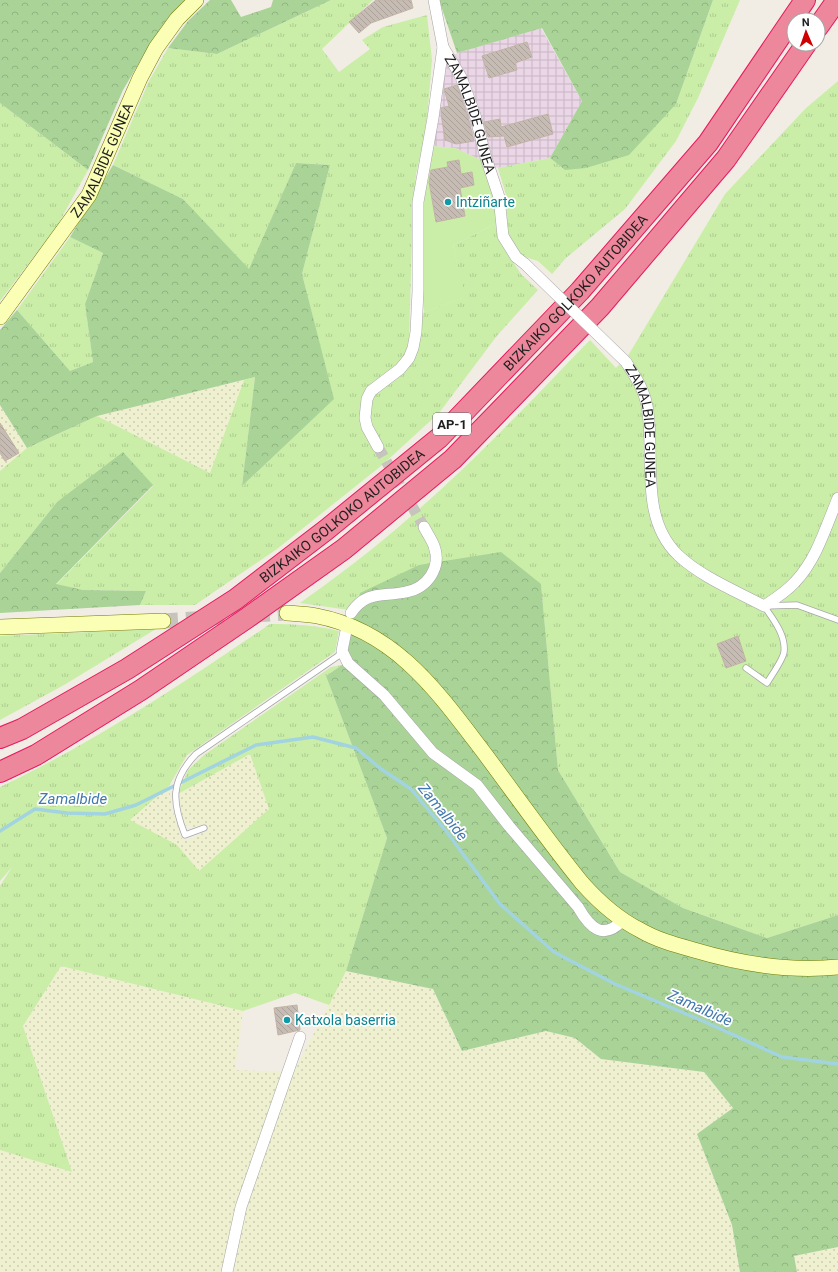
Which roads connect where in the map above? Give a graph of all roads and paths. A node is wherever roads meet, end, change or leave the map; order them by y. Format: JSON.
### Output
{"nodes":[{"id":1,"x":196,"y":0,"type":"edge"},
{"id":2,"x":434,"y":0,"type":"edge"},
{"id":3,"x":805,"y":0,"type":"edge"},
{"id":4,"x":837,"y":0,"type":"edge"},
{"id":5,"x":826,"y":16,"type":"edge"},
{"id":6,"x":443,"y":47,"type":"junction"},
{"id":7,"x":800,"y":52,"type":"edge"},
{"id":8,"x":0,"y":316,"type":"edge"},
{"id":9,"x":378,"y":447,"type":"tunnel mouth"},
{"id":10,"x":838,"y":498,"type":"edge"},
{"id":11,"x":424,"y":527,"type":"tunnel mouth"},
{"id":12,"x":764,"y":606,"type":"junction"},
{"id":13,"x":287,"y":613,"type":"tunnel mouth"},
{"id":14,"x":351,"y":613,"type":"dead end"},
{"id":15,"x":838,"y":620,"type":"edge"},
{"id":16,"x":163,"y":621,"type":"tunnel mouth"},
{"id":17,"x":0,"y":627,"type":"edge"},
{"id":18,"x":346,"y":631,"type":"dead end"},
{"id":19,"x":342,"y":650,"type":"junction"},
{"id":20,"x":746,"y":668,"type":"dead end"},
{"id":21,"x":0,"y":738,"type":"edge"},
{"id":22,"x":0,"y":772,"type":"edge"},
{"id":23,"x":204,"y":828,"type":"dead end"},
{"id":24,"x":623,"y":920,"type":"junction"},
{"id":25,"x":838,"y":967,"type":"edge"},
{"id":26,"x":300,"y":1037,"type":"dead end"},
{"id":27,"x":227,"y":1272,"type":"edge"}],
"edges":[{"from":1,"to":8,"type":"main road","name":"ZAMALBIDE GUNEA"},
{"from":2,"to":6,"type":"street","name":"ZAMALBIDE GUNEA"},
{"from":3,"to":21,"type":"highway","name":"BIZKAIKO GOLKOKO AUTOBIDEA","number":"AP-1"},
{"from":4,"to":5,"type":"highway"},
{"from":6,"to":9,"type":"street","name":"ZAMALBIDE GUNEA"},
{"from":6,"to":12,"type":"street","name":"ZAMALBIDE GUNEA","bridge":true},
{"from":7,"to":22,"type":"highway","name":"BIZKAIKO GOLKOKO AUTOBIDEA","number":"AP-1"},
{"from":10,"to":12,"type":"street"},
{"from":11,"to":14,"type":"street"},
{"from":12,"to":15,"type":"lane"},
{"from":12,"to":20,"type":"lane"},
{"from":13,"to":24,"type":"main road"},
{"from":16,"to":17,"type":"main road"},
{"from":18,"to":19,"type":"street"},
{"from":19,"to":23,"type":"lane"},
{"from":19,"to":24,"type":"street"},
{"from":24,"to":25,"type":"main road"},
{"from":26,"to":27,"type":"street"}]}
